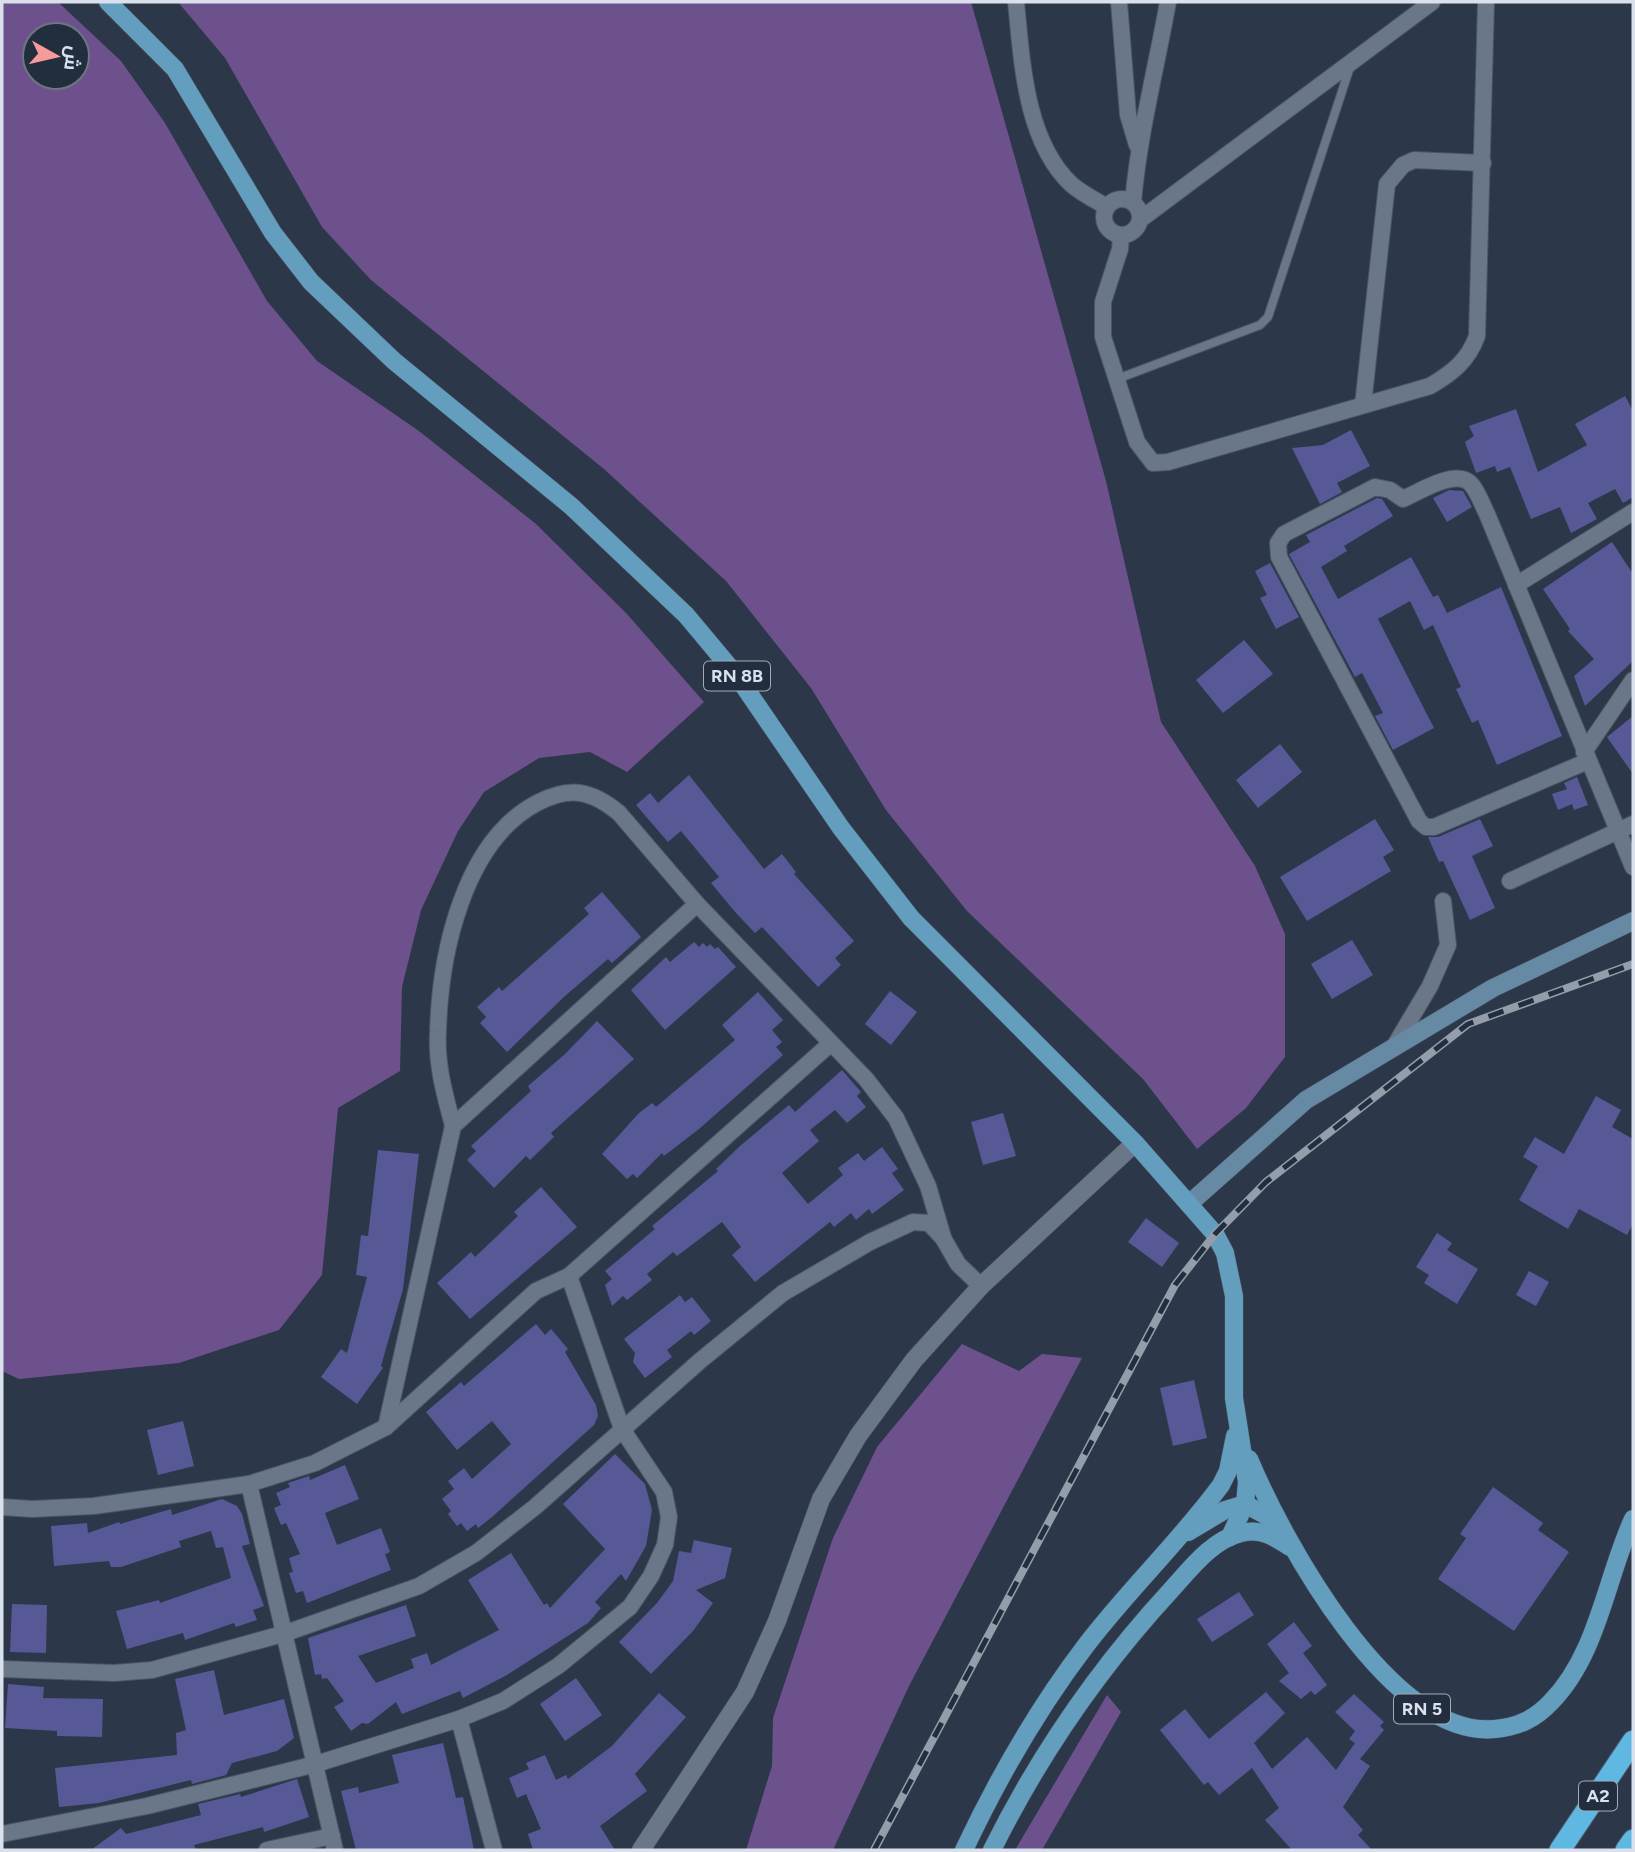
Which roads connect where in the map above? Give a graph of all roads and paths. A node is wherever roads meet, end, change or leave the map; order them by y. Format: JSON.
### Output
{"nodes":[{"id":1,"x":108,"y":2,"type":"edge"},
{"id":2,"x":1016,"y":2,"type":"edge"},
{"id":3,"x":1119,"y":2,"type":"edge"},
{"id":4,"x":1168,"y":2,"type":"edge"},
{"id":5,"x":1486,"y":2,"type":"edge"},
{"id":6,"x":1427,"y":4,"type":"edge"},
{"id":7,"x":1351,"y":64,"type":"junction"},
{"id":8,"x":1138,"y":148,"type":"junction"},
{"id":9,"x":1483,"y":163,"type":"junction"},
{"id":10,"x":1133,"y":202,"type":"junction"},
{"id":11,"x":1107,"y":207,"type":"junction"},
{"id":12,"x":1140,"y":219,"type":"junction"},
{"id":13,"x":1121,"y":236,"type":"junction"},
{"id":14,"x":1117,"y":379,"type":"junction"},
{"id":15,"x":1363,"y":405,"type":"junction"},
{"id":16,"x":1633,"y":512,"type":"edge"},
{"id":17,"x":1516,"y":585,"type":"junction"},
{"id":18,"x":1633,"y":680,"type":"edge"},
{"id":19,"x":1586,"y":756,"type":"junction"},
{"id":20,"x":1626,"y":828,"type":"edge"},
{"id":21,"x":1633,"y":867,"type":"edge"},
{"id":22,"x":1510,"y":881,"type":"dead end"},
{"id":23,"x":1443,"y":901,"type":"dead end"},
{"id":24,"x":696,"y":904,"type":"junction"},
{"id":25,"x":1633,"y":921,"type":"edge"},
{"id":26,"x":830,"y":1044,"type":"junction"},
{"id":27,"x":1395,"y":1045,"type":"junction"},
{"id":28,"x":453,"y":1126,"type":"junction"},
{"id":29,"x":1135,"y":1143,"type":"junction"},
{"id":30,"x":1190,"y":1203,"type":"junction"},
{"id":31,"x":943,"y":1238,"type":"junction"},
{"id":32,"x":569,"y":1276,"type":"junction"},
{"id":33,"x":981,"y":1286,"type":"junction"},
{"id":34,"x":1238,"y":1422,"type":"junction"},
{"id":35,"x":386,"y":1427,"type":"junction"},
{"id":36,"x":622,"y":1429,"type":"junction"},
{"id":37,"x":249,"y":1485,"type":"junction"},
{"id":38,"x":1245,"y":1504,"type":"junction"},
{"id":39,"x":2,"y":1507,"type":"edge"},
{"id":40,"x":1633,"y":1519,"type":"edge"},
{"id":41,"x":1278,"y":1522,"type":"junction"},
{"id":42,"x":1230,"y":1537,"type":"junction"},
{"id":43,"x":1171,"y":1544,"type":"junction"},
{"id":44,"x":1293,"y":1549,"type":"junction"},
{"id":45,"x":286,"y":1633,"type":"junction"},
{"id":46,"x":2,"y":1670,"type":"edge"},
{"id":47,"x":459,"y":1719,"type":"junction"},
{"id":48,"x":1633,"y":1741,"type":"edge"},
{"id":49,"x":316,"y":1764,"type":"junction"},
{"id":50,"x":5,"y":1838,"type":"edge"},
{"id":51,"x":1633,"y":1840,"type":"edge"},
{"id":52,"x":333,"y":1843,"type":"edge"},
{"id":53,"x":267,"y":1850,"type":"edge"},
{"id":54,"x":494,"y":1850,"type":"edge"},
{"id":55,"x":641,"y":1850,"type":"edge"},
{"id":56,"x":964,"y":1850,"type":"edge"},
{"id":57,"x":992,"y":1850,"type":"edge"},
{"id":58,"x":1560,"y":1850,"type":"edge"},
{"id":59,"x":1626,"y":1850,"type":"edge"}],
"edges":[{"from":1,"to":29,"type":"main road","number":"RN 8B"},
{"from":2,"to":11,"type":"street"},
{"from":3,"to":8,"type":"street"},
{"from":4,"to":8,"type":"street"},
{"from":5,"to":9,"type":"street"},
{"from":6,"to":7,"type":"street"},
{"from":7,"to":12,"type":"street"},
{"from":7,"to":14,"type":"lane"},
{"from":8,"to":10,"type":"street"},
{"from":9,"to":15,"type":"street"},
{"from":9,"to":15,"type":"street"},
{"from":10,"to":11,"type":"street"},
{"from":10,"to":12,"type":"street"},
{"from":11,"to":13,"type":"street"},
{"from":12,"to":13,"type":"street"},
{"from":13,"to":14,"type":"street"},
{"from":14,"to":15,"type":"street"},
{"from":16,"to":17,"type":"street"},
{"from":17,"to":19,"type":"street"},
{"from":17,"to":19,"type":"street"},
{"from":18,"to":19,"type":"street"},
{"from":19,"to":20,"type":"street"},
{"from":20,"to":21,"type":"street"},
{"from":20,"to":22,"type":"street"},
{"from":23,"to":27,"type":"street"},
{"from":24,"to":26,"type":"street"},
{"from":24,"to":28,"type":"street"},
{"from":24,"to":28,"type":"street"},
{"from":25,"to":27,"type":"main road"},
{"from":26,"to":31,"type":"street"},
{"from":26,"to":32,"type":"street"},
{"from":27,"to":30,"type":"main road"},
{"from":28,"to":35,"type":"street"},
{"from":29,"to":30,"type":"main road","number":"RN 8B"},
{"from":29,"to":33,"type":"street"},
{"from":30,"to":34,"type":"main road","number":"RN 8B"},
{"from":31,"to":33,"type":"street"},
{"from":31,"to":36,"type":"street"},
{"from":32,"to":35,"type":"street"},
{"from":32,"to":36,"type":"street"},
{"from":33,"to":55,"type":"street"},
{"from":34,"to":38,"type":"main road"},
{"from":34,"to":41,"type":"main road","number":"RN 5"},
{"from":34,"to":43,"type":"main road"},
{"from":35,"to":37,"type":"street"},
{"from":36,"to":45,"type":"street"},
{"from":36,"to":47,"type":"street"},
{"from":37,"to":39,"type":"street"},
{"from":37,"to":45,"type":"street"},
{"from":38,"to":41,"type":"main road"},
{"from":38,"to":42,"type":"main road"},
{"from":38,"to":43,"type":"main road"},
{"from":40,"to":44,"type":"main road","number":"RN 5"},
{"from":41,"to":44,"type":"main road","number":"RN 5"},
{"from":42,"to":44,"type":"main road","number":"RN 5"},
{"from":42,"to":57,"type":"main road","number":"RN 5"},
{"from":43,"to":56,"type":"main road"},
{"from":45,"to":46,"type":"street"},
{"from":45,"to":49,"type":"street"},
{"from":47,"to":49,"type":"street"},
{"from":47,"to":54,"type":"street"},
{"from":48,"to":58,"type":"highway","number":"A2"},
{"from":49,"to":50,"type":"street"},
{"from":49,"to":52,"type":"street"},
{"from":51,"to":59,"type":"highway"},
{"from":52,"to":53,"type":"street"}]}
